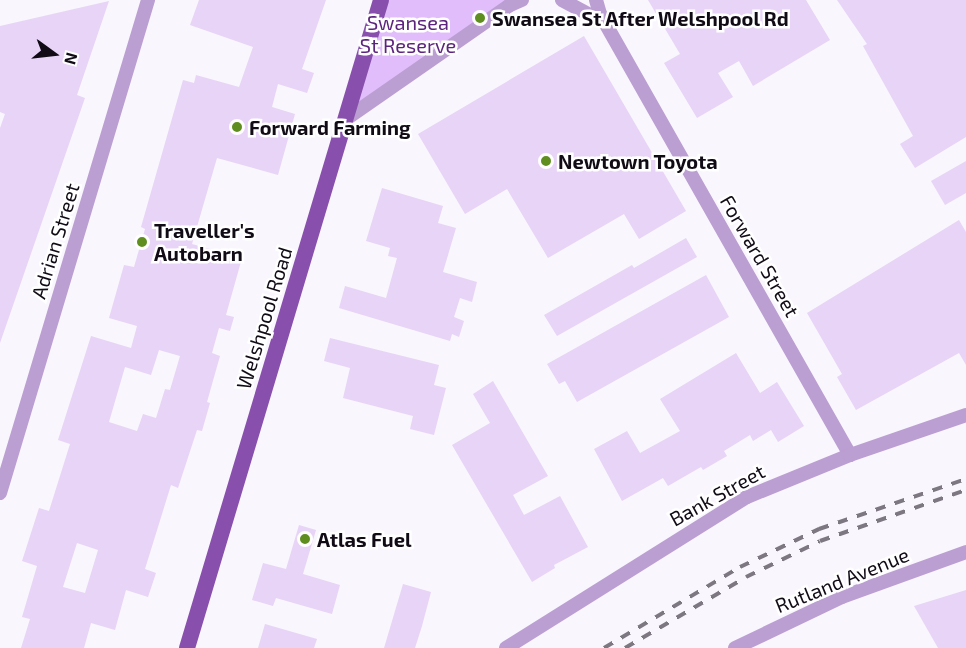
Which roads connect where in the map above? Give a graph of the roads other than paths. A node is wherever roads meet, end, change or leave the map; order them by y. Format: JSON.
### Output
{"nodes":[{"id":1,"x":148,"y":0,"type":"edge"},
{"id":2,"x":381,"y":0,"type":"edge"},
{"id":3,"x":562,"y":0,"type":"edge"},
{"id":4,"x":584,"y":0,"type":"edge"},
{"id":5,"x":596,"y":0,"type":"edge"},
{"id":6,"x":515,"y":2,"type":"edge"},
{"id":7,"x":603,"y":19,"type":"junction"},
{"id":8,"x":346,"y":119,"type":"junction"},
{"id":9,"x":966,"y":415,"type":"edge"},
{"id":10,"x":850,"y":455,"type":"junction"},
{"id":11,"x":0,"y":493,"type":"edge"},
{"id":12,"x":966,"y":552,"type":"edge"},
{"id":13,"x":187,"y":648,"type":"edge"},
{"id":14,"x":506,"y":648,"type":"edge"},
{"id":15,"x":735,"y":648,"type":"edge"}],
"edges":[{"from":1,"to":11,"type":"street","name":"Adrian Street"},
{"from":2,"to":8,"type":"main road","name":"Welshpool Road"},
{"from":3,"to":7,"type":"street"},
{"from":4,"to":7,"type":"street","name":"Forward Street"},
{"from":5,"to":7,"type":"street","name":"Forward Street"},
{"from":6,"to":8,"type":"street"},
{"from":7,"to":10,"type":"street","name":"Forward Street"},
{"from":8,"to":13,"type":"main road","name":"Welshpool Road"},
{"from":9,"to":10,"type":"street","name":"Bank Street"},
{"from":10,"to":14,"type":"street","name":"Bank Street"},
{"from":12,"to":15,"type":"street","name":"Rutland Avenue"}]}
